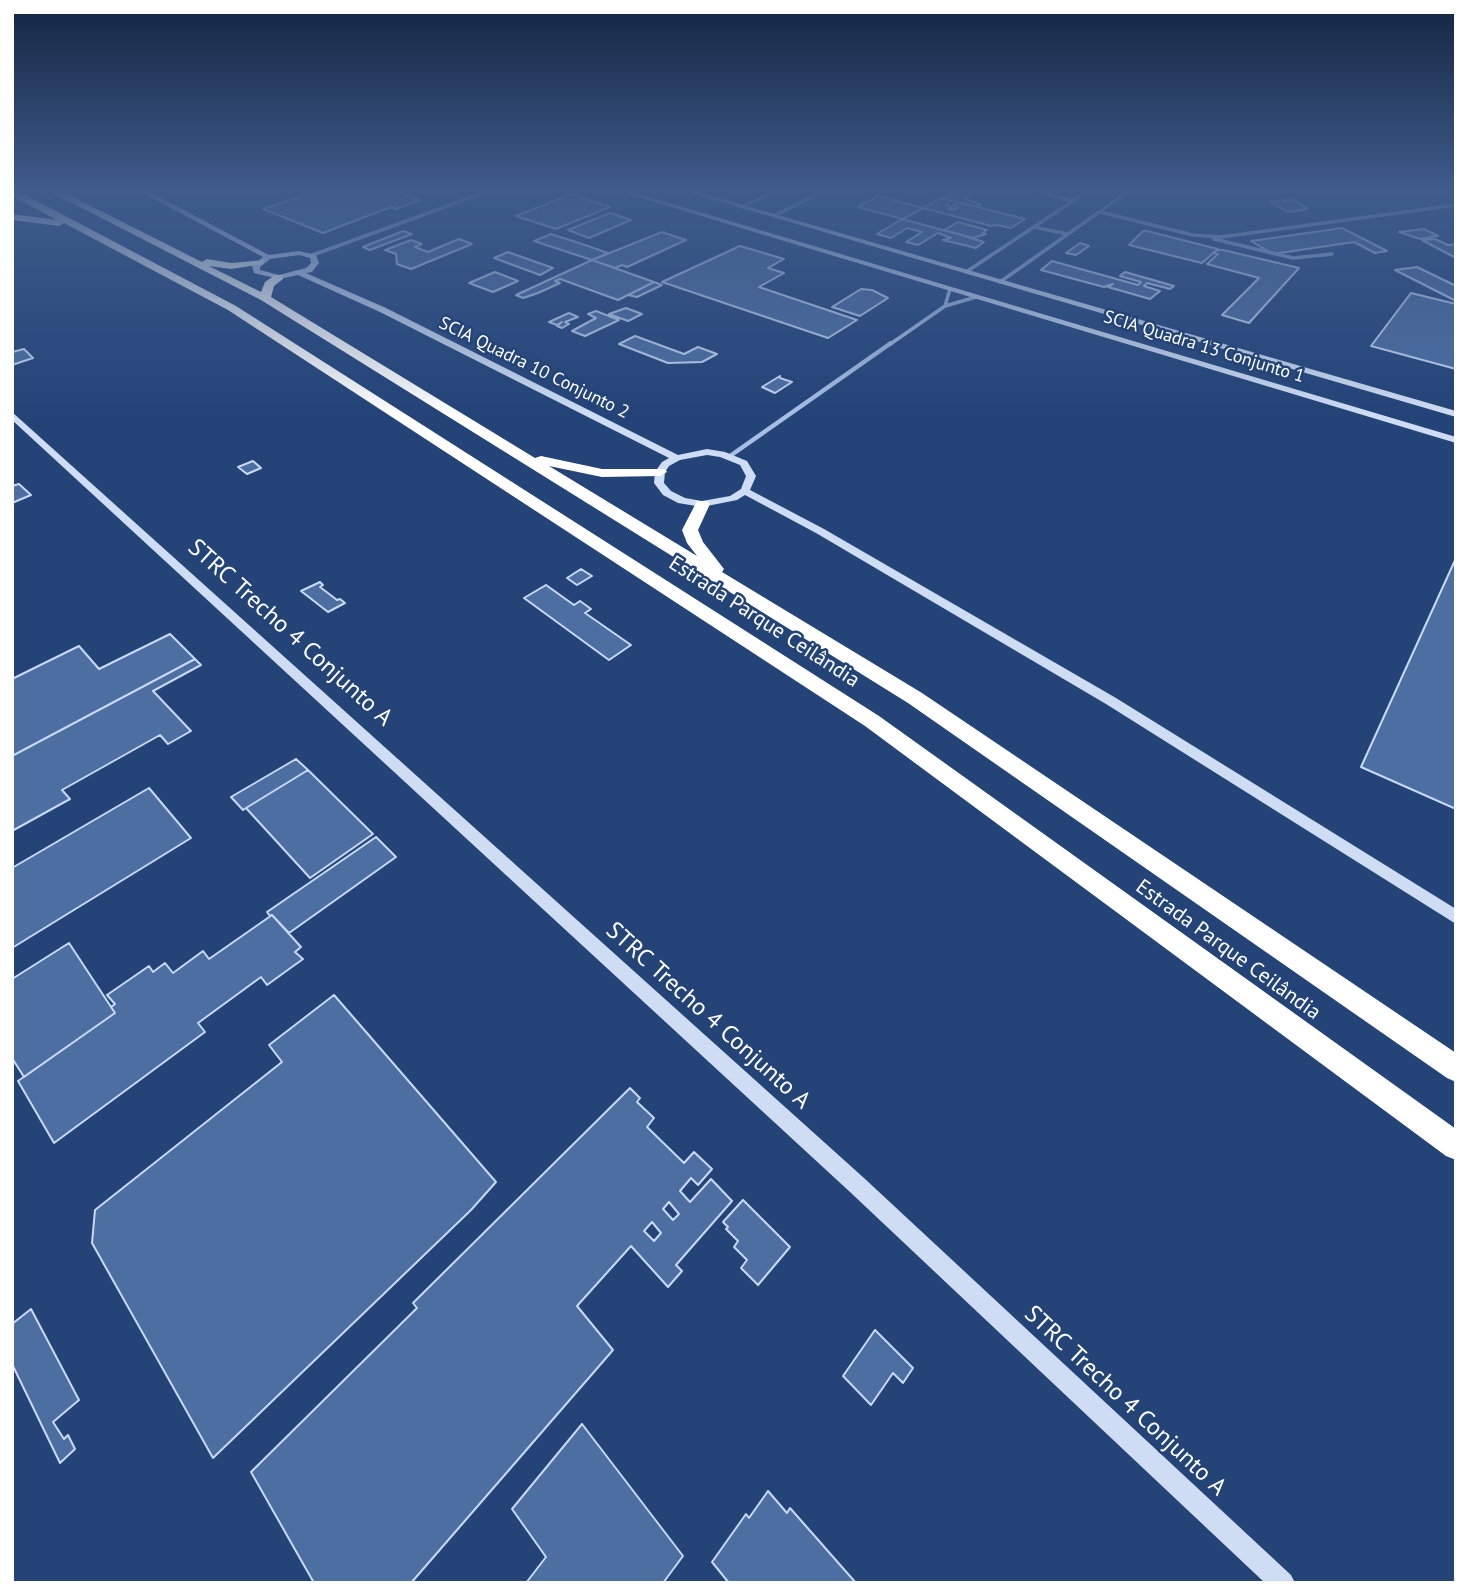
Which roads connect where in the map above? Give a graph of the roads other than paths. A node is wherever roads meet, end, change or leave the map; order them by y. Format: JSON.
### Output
{"nodes":[{"id":1,"x":152,"y":265,"type":"edge"},
{"id":2,"x":200,"y":265,"type":"edge"},
{"id":3,"x":257,"y":265,"type":"edge"},
{"id":4,"x":313,"y":265,"type":"edge"},
{"id":5,"x":868,"y":265,"type":"edge"},
{"id":6,"x":944,"y":265,"type":"edge"},
{"id":7,"x":975,"y":265,"type":"edge"},
{"id":8,"x":1023,"y":265,"type":"edge"},
{"id":9,"x":965,"y":272,"type":"junction"},
{"id":10,"x":300,"y":274,"type":"junction"},
{"id":11,"x":279,"y":277,"type":"junction"},
{"id":12,"x":1000,"y":282,"type":"junction"},
{"id":13,"x":950,"y":289,"type":"junction"},
{"id":14,"x":976,"y":297,"type":"junction"},
{"id":15,"x":265,"y":298,"type":"junction"},
{"id":16,"x":945,"y":306,"type":"junction"},
{"id":17,"x":1303,"y":370,"type":"junction"},
{"id":18,"x":1275,"y":387,"type":"junction"},
{"id":19,"x":1376,"y":391,"type":"junction"},
{"id":20,"x":1360,"y":412,"type":"junction"},
{"id":21,"x":1456,"y":414,"type":"edge"},
{"id":22,"x":12,"y":415,"type":"edge"},
{"id":23,"x":1456,"y":440,"type":"edge"},
{"id":24,"x":730,"y":456,"type":"junction"},
{"id":25,"x":523,"y":457,"type":"junction"},
{"id":26,"x":677,"y":458,"type":"junction"},
{"id":27,"x":660,"y":472,"type":"junction"},
{"id":28,"x":745,"y":491,"type":"junction"},
{"id":29,"x":702,"y":504,"type":"junction"},
{"id":30,"x":726,"y":582,"type":"junction"},
{"id":31,"x":1456,"y":917,"type":"edge"},
{"id":32,"x":1456,"y":1069,"type":"edge"},
{"id":33,"x":1456,"y":1146,"type":"edge"},
{"id":34,"x":1283,"y":1583,"type":"edge"}],
"edges":[{"from":1,"to":33,"type":"highway","name":"Estrada Parque Ceilândia"},
{"from":2,"to":15,"type":"highway","name":"Estrada Parque Ceilândia"},
{"from":3,"to":11,"type":"street"},
{"from":4,"to":10,"type":"street"},
{"from":5,"to":13,"type":"street","name":"SCIA Quadra 13 Conjunto 1"},
{"from":6,"to":9,"type":"street"},
{"from":7,"to":9,"type":"street"},
{"from":8,"to":12,"type":"street"},
{"from":9,"to":12,"type":"street"},
{"from":10,"to":11,"type":"street"},
{"from":10,"to":26,"type":"street","name":"SCIA Quadra 10 Conjunto 2"},
{"from":11,"to":15,"type":"highway"},
{"from":12,"to":17,"type":"street"},
{"from":13,"to":14,"type":"street","name":"SCIA Quadra 13 Conjunto 1"},
{"from":13,"to":16,"type":"street"},
{"from":14,"to":16,"type":"street"},
{"from":14,"to":18,"type":"street","name":"SCIA Quadra 13 Conjunto 1"},
{"from":15,"to":25,"type":"highway","name":"Estrada Parque Ceilândia"},
{"from":16,"to":24,"type":"street"},
{"from":17,"to":18,"type":"street"},
{"from":17,"to":19,"type":"street"},
{"from":18,"to":20,"type":"street","name":"SCIA Quadra 13 Conjunto 1"},
{"from":19,"to":20,"type":"street"},
{"from":19,"to":21,"type":"street"},
{"from":20,"to":23,"type":"street","name":"SCIA Quadra 13 Conjunto 1"},
{"from":22,"to":34,"type":"street","name":"STRC Trecho 4 Conjunto A"},
{"from":24,"to":26,"type":"street"},
{"from":24,"to":28,"type":"street"},
{"from":25,"to":27,"type":"highway"},
{"from":25,"to":30,"type":"highway","name":"Estrada Parque Ceilândia"},
{"from":26,"to":27,"type":"street"},
{"from":27,"to":29,"type":"street"},
{"from":28,"to":29,"type":"street"},
{"from":28,"to":31,"type":"street"},
{"from":29,"to":30,"type":"highway"},
{"from":30,"to":32,"type":"highway","name":"Estrada Parque Ceilândia"}]}
